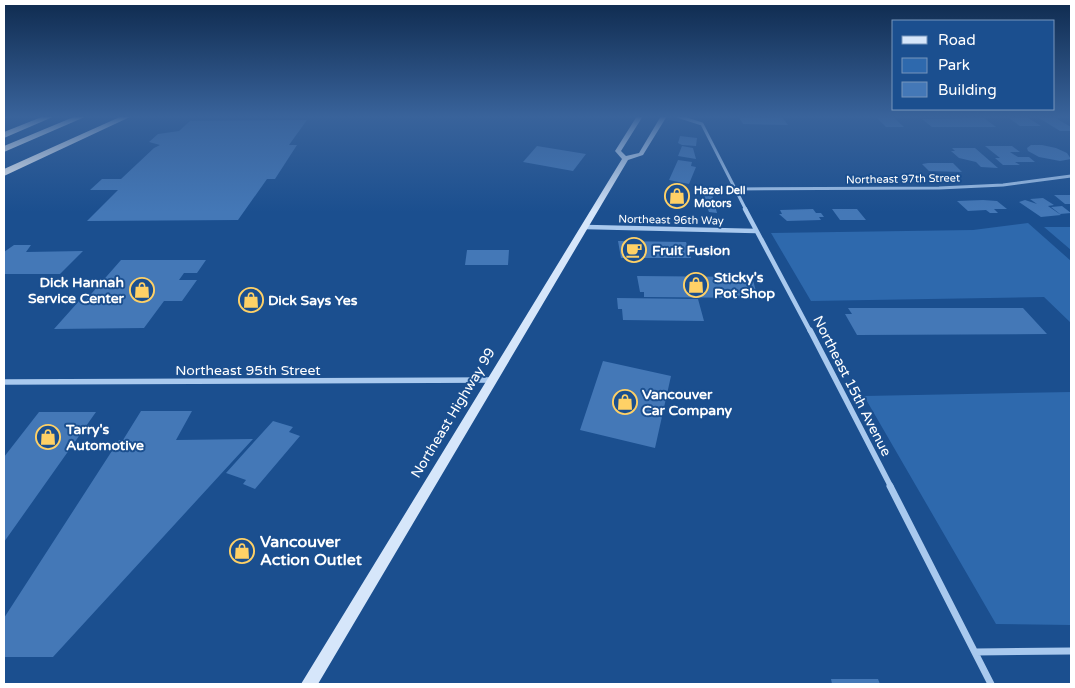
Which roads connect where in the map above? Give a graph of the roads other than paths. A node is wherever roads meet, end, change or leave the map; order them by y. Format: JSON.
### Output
{"nodes":[{"id":1,"x":57,"y":148,"type":"edge"},
{"id":2,"x":620,"y":148,"type":"edge"},
{"id":3,"x":645,"y":148,"type":"edge"},
{"id":4,"x":714,"y":148,"type":"edge"},
{"id":5,"x":625,"y":160,"type":"junction"},
{"id":6,"x":4,"y":172,"type":"edge"},
{"id":7,"x":1071,"y":176,"type":"edge"},
{"id":8,"x":735,"y":189,"type":"junction"},
{"id":9,"x":586,"y":227,"type":"junction"},
{"id":10,"x":756,"y":231,"type":"junction"},
{"id":11,"x":492,"y":380,"type":"junction"},
{"id":12,"x":4,"y":382,"type":"edge"},
{"id":13,"x":1071,"y":651,"type":"edge"},
{"id":14,"x":975,"y":652,"type":"junction"},
{"id":15,"x":309,"y":684,"type":"edge"},
{"id":16,"x":991,"y":684,"type":"edge"}],
"edges":[{"from":1,"to":6,"type":"highway"},
{"from":2,"to":5,"type":"main road","name":"Northeast Highway 99"},
{"from":3,"to":5,"type":"main road","name":"Northeast Highway 99"},
{"from":4,"to":8,"type":"street","name":"Northeast 15th Avenue"},
{"from":5,"to":9,"type":"main road","name":"Northeast Highway 99"},
{"from":7,"to":8,"type":"street","name":"Northeast 97th Street"},
{"from":8,"to":10,"type":"street","name":"Northeast 15th Avenue"},
{"from":9,"to":10,"type":"street","name":"Northeast 96th Way"},
{"from":9,"to":11,"type":"main road","name":"Northeast Highway 99"},
{"from":10,"to":14,"type":"street","name":"Northeast 15th Avenue"},
{"from":11,"to":12,"type":"street","name":"Northeast 95th Street"},
{"from":11,"to":15,"type":"main road","name":"Northeast Highway 99"},
{"from":13,"to":14,"type":"street"},
{"from":14,"to":16,"type":"street","name":"Northeast 15th Avenue"}]}
